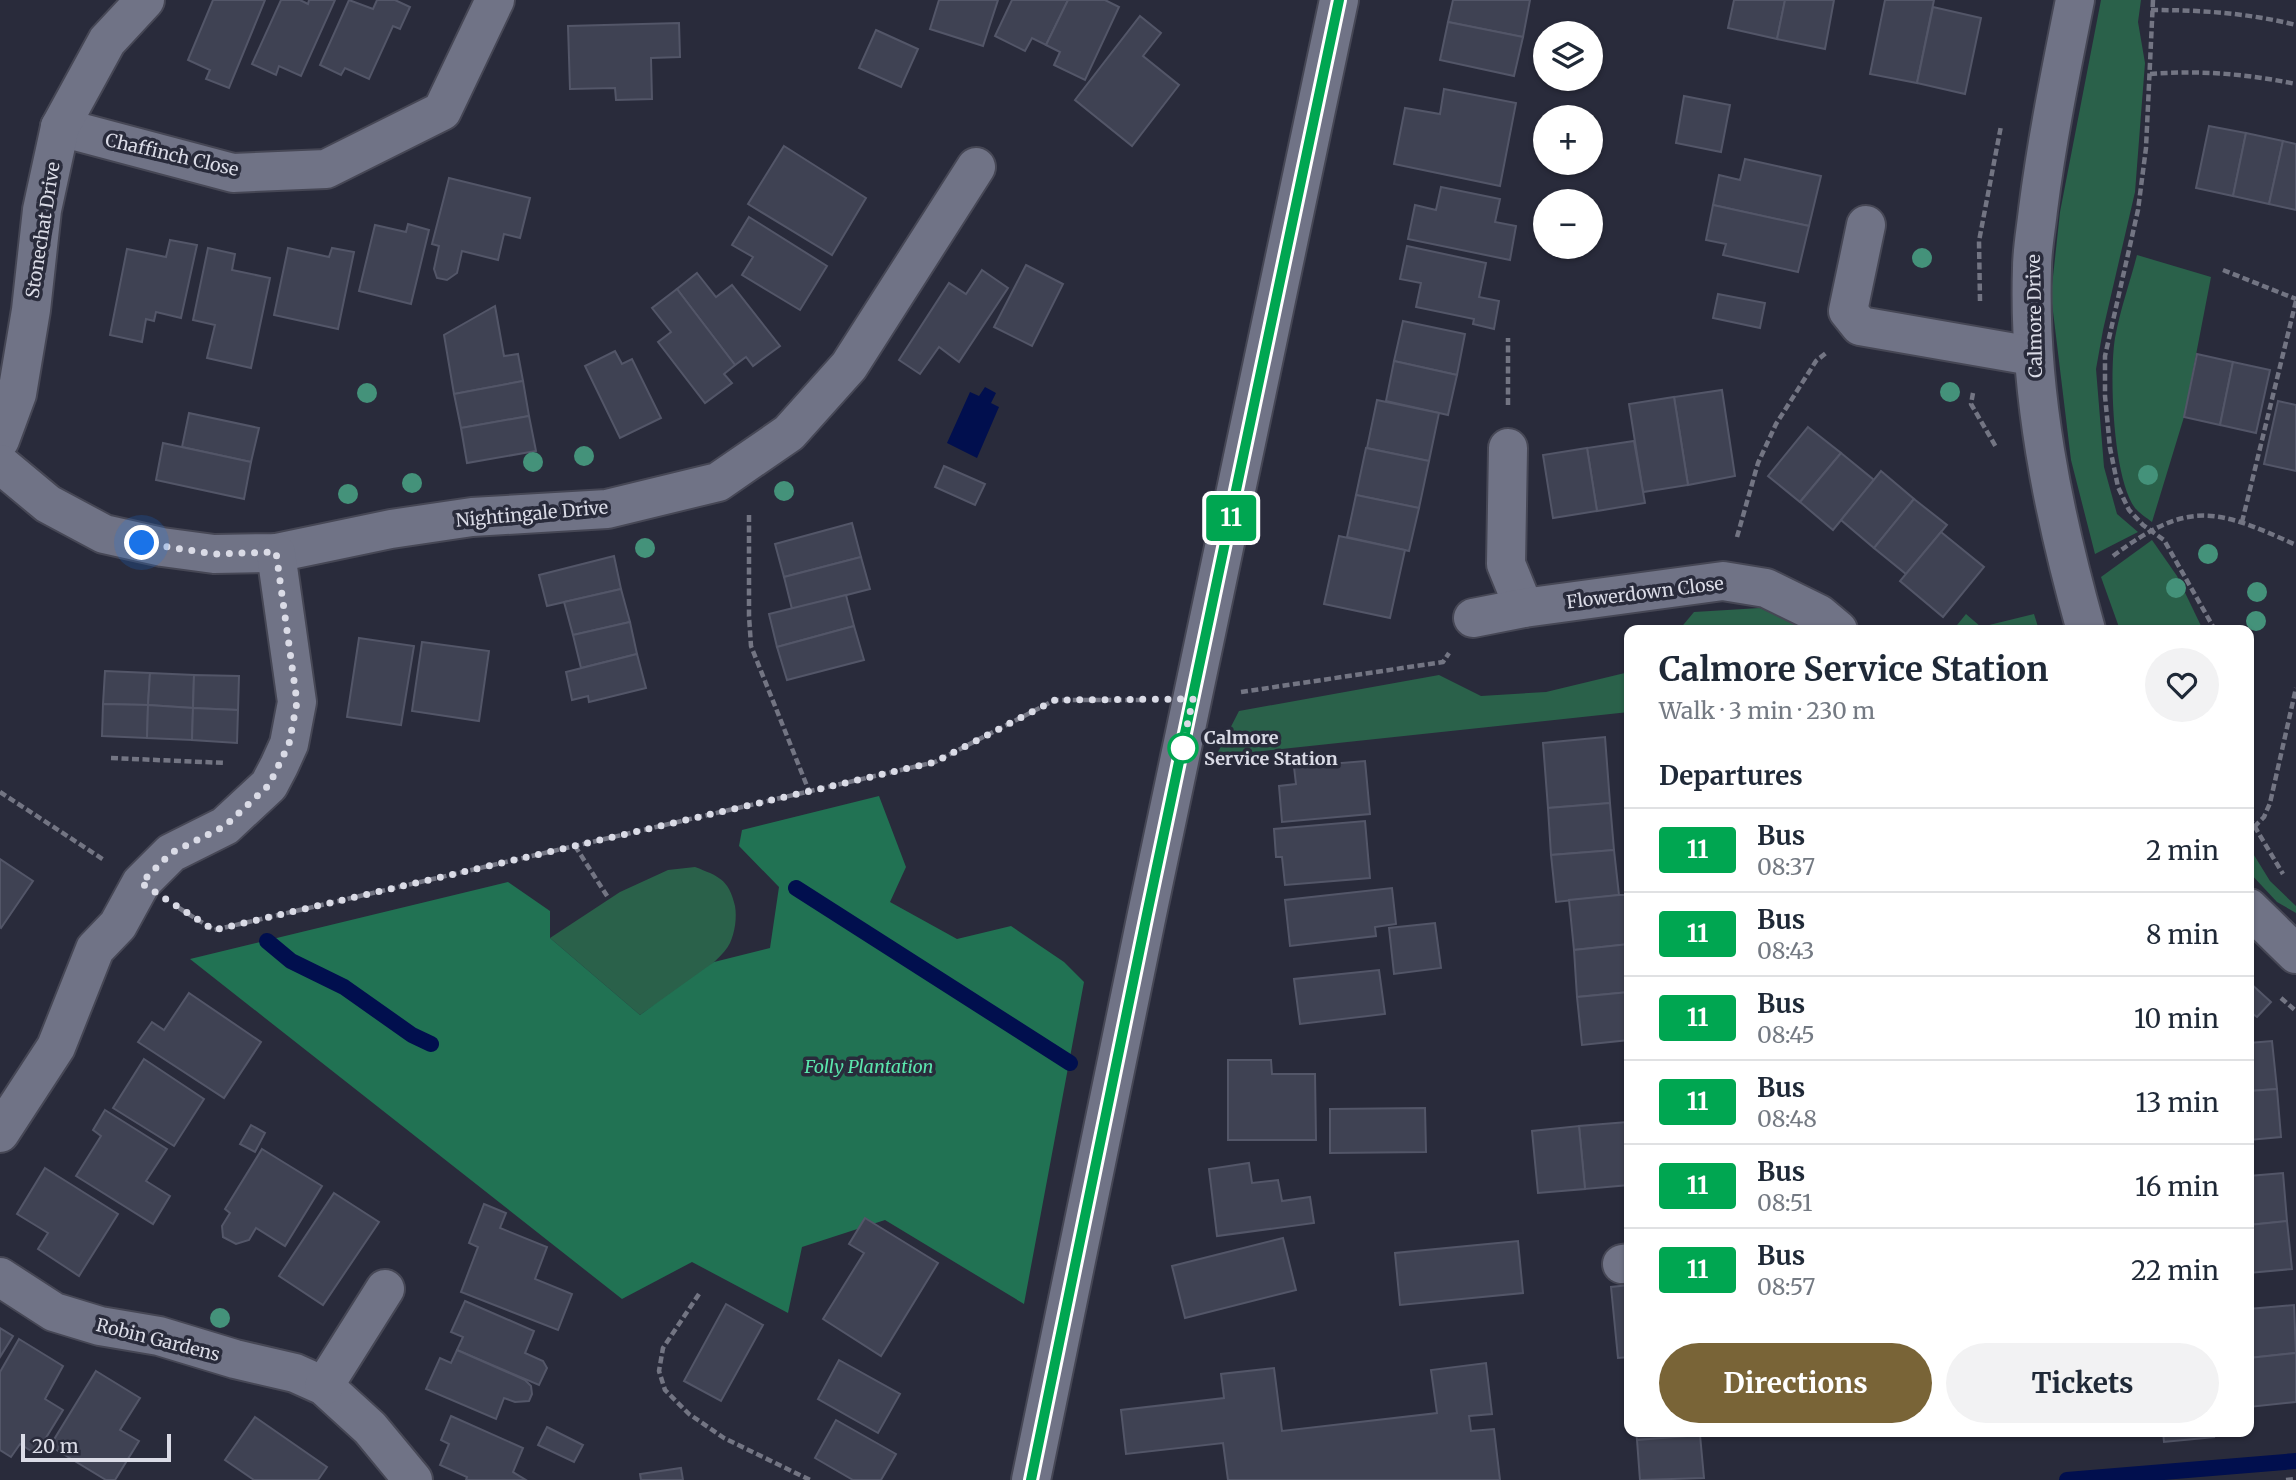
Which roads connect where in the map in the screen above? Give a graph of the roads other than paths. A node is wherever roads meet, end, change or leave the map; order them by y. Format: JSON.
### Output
{"nodes":[{"id":1,"x":145,"y":0,"type":"edge"},
{"id":2,"x":495,"y":0,"type":"edge"},
{"id":3,"x":1339,"y":0,"type":"edge"},
{"id":4,"x":2075,"y":0,"type":"edge"},
{"id":5,"x":60,"y":127,"type":"junction"},
{"id":6,"x":976,"y":167,"type":"dead end"},
{"id":7,"x":1866,"y":226,"type":"dead end"},
{"id":8,"x":2032,"y":356,"type":"junction"},
{"id":9,"x":0,"y":440,"type":"edge"},
{"id":10,"x":1508,"y":448,"type":"road end"},
{"id":11,"x":0,"y":464,"type":"edge"},
{"id":12,"x":276,"y":552,"type":"junction"},
{"id":13,"x":1524,"y":608,"type":"junction"},
{"id":14,"x":1474,"y":618,"type":"road end"},
{"id":15,"x":1832,"y":625,"type":"edge"},
{"id":16,"x":2085,"y":625,"type":"edge"},
{"id":17,"x":2254,"y":913,"type":"edge"},
{"id":18,"x":2296,"y":954,"type":"edge"},
{"id":19,"x":0,"y":1133,"type":"edge"},
{"id":20,"x":0,"y":1277,"type":"edge"},
{"id":21,"x":386,"y":1289,"type":"dead end"},
{"id":22,"x":324,"y":1386,"type":"junction"},
{"id":23,"x":413,"y":1480,"type":"edge"},
{"id":24,"x":1031,"y":1480,"type":"edge"}],
"edges":[{"from":1,"to":5,"type":"street","name":"Stonechat Drive"},
{"from":2,"to":5,"type":"street","name":"Chaffinch Close"},
{"from":3,"to":24,"type":"street"},
{"from":4,"to":8,"type":"street","name":"Calmore Drive"},
{"from":5,"to":9,"type":"street","name":"Stonechat Drive"},
{"from":6,"to":12,"type":"street","name":"Nightingale Drive"},
{"from":7,"to":8,"type":"street"},
{"from":8,"to":16,"type":"street","name":"Calmore Drive"},
{"from":10,"to":13,"type":"street"},
{"from":11,"to":12,"type":"street","name":"Nightingale Drive"},
{"from":12,"to":19,"type":"street"},
{"from":13,"to":14,"type":"street","name":"Flowerdown Close"},
{"from":13,"to":15,"type":"street","name":"Flowerdown Close"},
{"from":17,"to":18,"type":"street"},
{"from":20,"to":22,"type":"street","name":"Robin Gardens"},
{"from":21,"to":22,"type":"street"},
{"from":22,"to":23,"type":"street","name":"Robin Gardens"}]}
